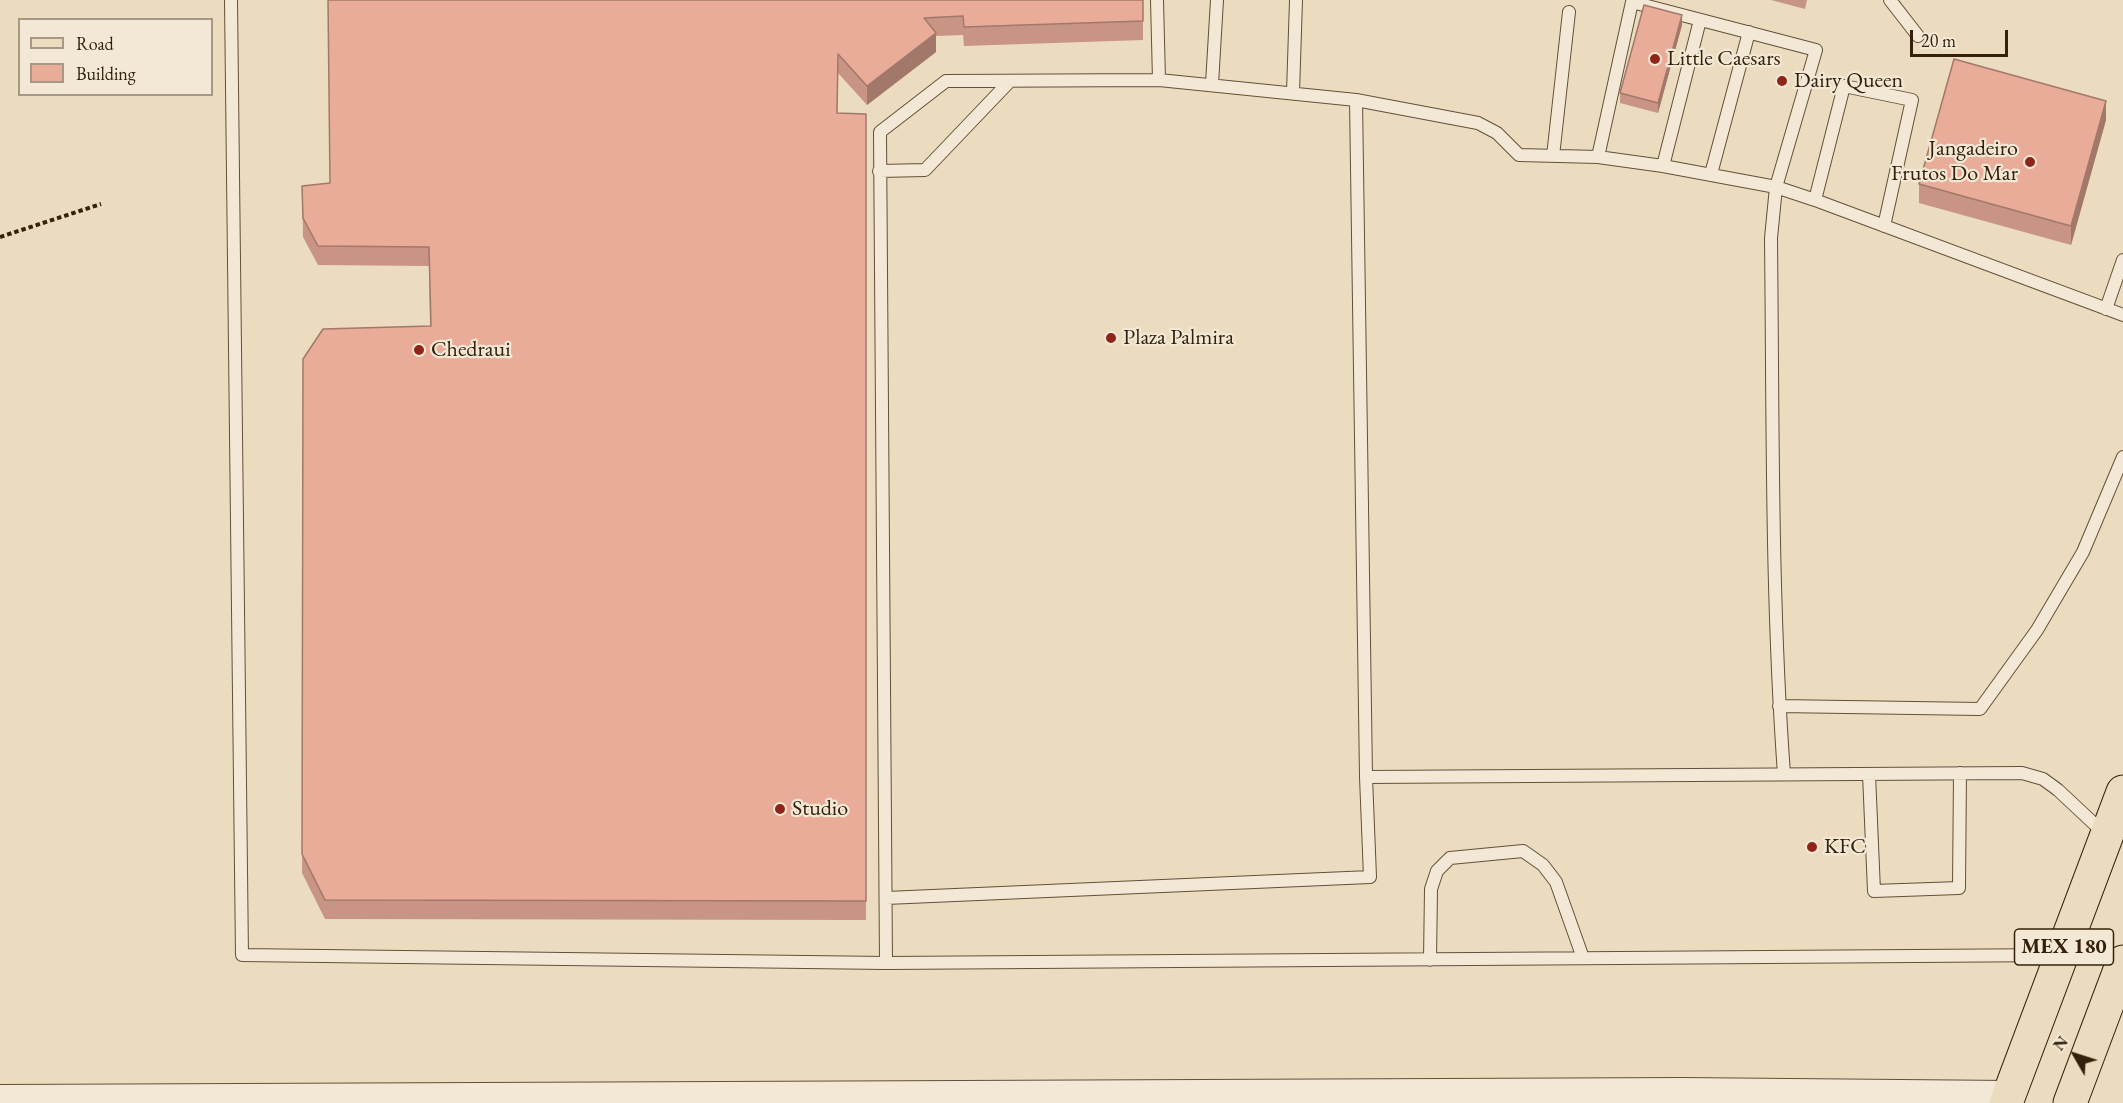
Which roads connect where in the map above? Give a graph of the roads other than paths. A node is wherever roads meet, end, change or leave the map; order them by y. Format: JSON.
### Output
{"nodes":[{"id":1,"x":231,"y":0,"type":"edge"},
{"id":2,"x":1157,"y":0,"type":"edge"},
{"id":3,"x":1217,"y":0,"type":"edge"},
{"id":4,"x":1296,"y":0,"type":"edge"},
{"id":5,"x":1890,"y":0,"type":"edge"},
{"id":6,"x":1569,"y":12,"type":"dead end"},
{"id":7,"x":1700,"y":20,"type":"junction"},
{"id":8,"x":1749,"y":32,"type":"junction"},
{"id":9,"x":1918,"y":36,"type":"dead end"},
{"id":10,"x":1159,"y":80,"type":"junction"},
{"id":11,"x":1010,"y":81,"type":"junction"},
{"id":12,"x":1212,"y":84,"type":"junction"},
{"id":13,"x":1293,"y":93,"type":"junction"},
{"id":14,"x":1356,"y":100,"type":"junction"},
{"id":15,"x":1553,"y":156,"type":"junction"},
{"id":16,"x":1598,"y":157,"type":"junction"},
{"id":17,"x":1663,"y":166,"type":"junction"},
{"id":18,"x":879,"y":171,"type":"junction"},
{"id":19,"x":1711,"y":174,"type":"junction"},
{"id":20,"x":1776,"y":188,"type":"junction"},
{"id":21,"x":1815,"y":200,"type":"junction"},
{"id":22,"x":1884,"y":226,"type":"junction"},
{"id":23,"x":2123,"y":260,"type":"edge"},
{"id":24,"x":2106,"y":309,"type":"junction"},
{"id":25,"x":2123,"y":315,"type":"edge"},
{"id":26,"x":2123,"y":457,"type":"edge"},
{"id":27,"x":1779,"y":706,"type":"junction"},
{"id":28,"x":1960,"y":773,"type":"junction"},
{"id":29,"x":1784,"y":774,"type":"junction"},
{"id":30,"x":1869,"y":774,"type":"junction"},
{"id":31,"x":1366,"y":777,"type":"junction"},
{"id":32,"x":2123,"y":792,"type":"edge"},
{"id":33,"x":2106,"y":836,"type":"junction"},
{"id":34,"x":886,"y":898,"type":"junction"},
{"id":35,"x":2061,"y":955,"type":"junction"},
{"id":36,"x":1583,"y":958,"type":"junction"},
{"id":37,"x":1430,"y":960,"type":"junction"},
{"id":38,"x":2123,"y":962,"type":"edge"},
{"id":39,"x":886,"y":963,"type":"junction"},
{"id":40,"x":1681,"y":1097,"type":"edge"},
{"id":41,"x":0,"y":1098,"type":"edge"},
{"id":42,"x":1099,"y":1098,"type":"edge"},
{"id":43,"x":2007,"y":1099,"type":"edge"},
{"id":44,"x":206,"y":1100,"type":"edge"},
{"id":45,"x":2070,"y":1103,"type":"edge"}],
"edges":[{"from":1,"to":39,"type":"lane"},
{"from":2,"to":10,"type":"lane"},
{"from":3,"to":12,"type":"lane"},
{"from":4,"to":13,"type":"lane"},
{"from":5,"to":9,"type":"lane"},
{"from":6,"to":15,"type":"lane"},
{"from":7,"to":8,"type":"lane"},
{"from":7,"to":16,"type":"lane"},
{"from":7,"to":17,"type":"lane"},
{"from":8,"to":19,"type":"lane"},
{"from":8,"to":20,"type":"lane"},
{"from":10,"to":11,"type":"lane"},
{"from":10,"to":12,"type":"lane"},
{"from":11,"to":18,"type":"lane"},
{"from":11,"to":18,"type":"lane"},
{"from":12,"to":13,"type":"lane"},
{"from":13,"to":14,"type":"lane"},
{"from":14,"to":15,"type":"lane"},
{"from":14,"to":31,"type":"lane"},
{"from":15,"to":16,"type":"lane"},
{"from":16,"to":17,"type":"lane"},
{"from":17,"to":19,"type":"lane"},
{"from":18,"to":34,"type":"lane"},
{"from":19,"to":20,"type":"lane"},
{"from":20,"to":21,"type":"lane"},
{"from":20,"to":27,"type":"lane"},
{"from":21,"to":22,"type":"lane"},
{"from":21,"to":22,"type":"lane"},
{"from":22,"to":24,"type":"lane"},
{"from":23,"to":24,"type":"lane"},
{"from":24,"to":25,"type":"lane"},
{"from":26,"to":27,"type":"lane"},
{"from":27,"to":29,"type":"lane"},
{"from":28,"to":30,"type":"lane"},
{"from":28,"to":30,"type":"lane"},
{"from":28,"to":33,"type":"lane"},
{"from":29,"to":30,"type":"lane"},
{"from":29,"to":31,"type":"lane"},
{"from":31,"to":34,"type":"lane"},
{"from":32,"to":33,"type":"main road","number":"MEX 180"},
{"from":33,"to":35,"type":"main road","number":"MEX 180"},
{"from":34,"to":39,"type":"lane"},
{"from":35,"to":36,"type":"lane"},
{"from":35,"to":43,"type":"main road","number":"MEX 180"},
{"from":36,"to":37,"type":"lane"},
{"from":36,"to":37,"type":"lane"},
{"from":37,"to":39,"type":"lane"},
{"from":38,"to":45,"type":"main road","number":"MEX 180"},
{"from":40,"to":42,"type":"street"},
{"from":40,"to":43,"type":"street"},
{"from":41,"to":44,"type":"street"},
{"from":42,"to":44,"type":"street"}]}
